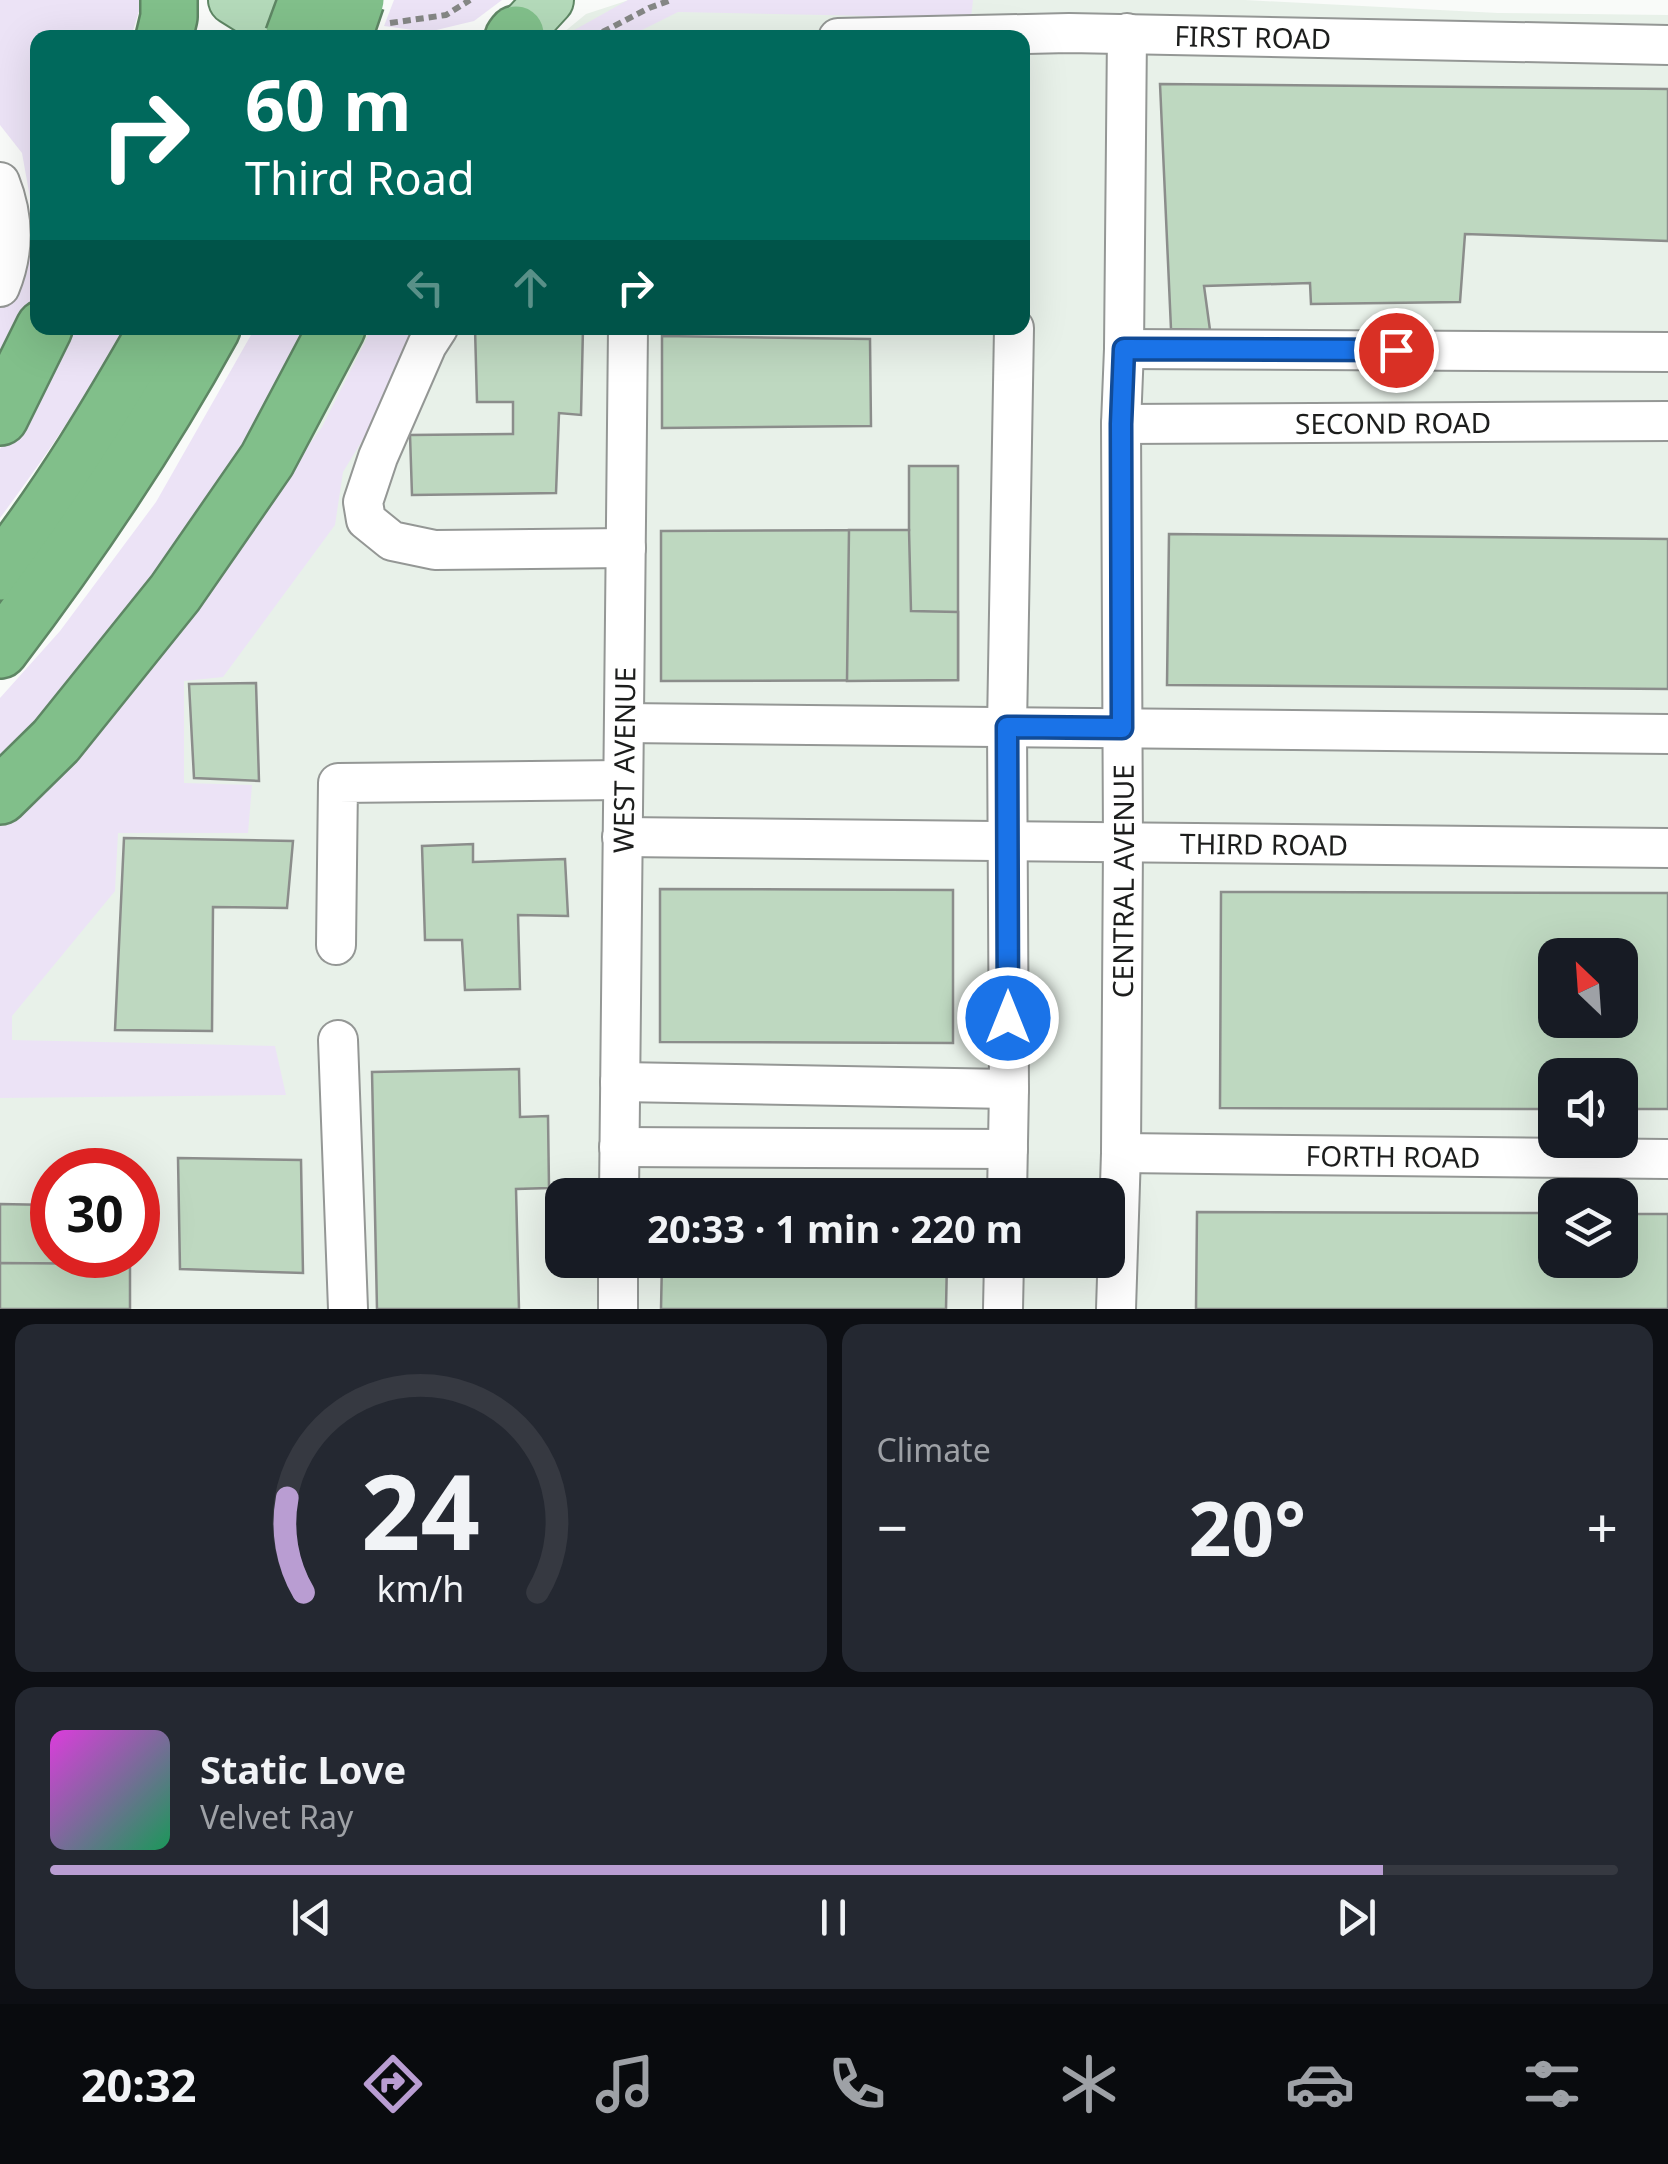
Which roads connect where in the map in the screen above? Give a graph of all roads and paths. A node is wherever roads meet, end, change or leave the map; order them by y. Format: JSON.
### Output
{"nodes":[{"id":1,"x":169,"y":0,"type":"edge"},
{"id":2,"x":232,"y":0,"type":"edge"},
{"id":3,"x":306,"y":0,"type":"edge"},
{"id":4,"x":356,"y":0,"type":"edge"},
{"id":5,"x":568,"y":0,"type":"edge"},
{"id":6,"x":670,"y":0,"type":"edge"},
{"id":7,"x":1069,"y":16,"type":"edge"},
{"id":8,"x":523,"y":27,"type":"edge"},
{"id":9,"x":166,"y":30,"type":"edge"},
{"id":10,"x":296,"y":30,"type":"edge"},
{"id":11,"x":297,"y":30,"type":"edge"},
{"id":12,"x":346,"y":30,"type":"edge"},
{"id":13,"x":606,"y":30,"type":"edge"},
{"id":14,"x":1028,"y":30,"type":"edge"},
{"id":15,"x":1128,"y":34,"type":"junction"},
{"id":16,"x":1668,"y":45,"type":"edge"},
{"id":17,"x":0,"y":182,"type":"edge"},
{"id":18,"x":0,"y":287,"type":"edge"},
{"id":19,"x":40,"y":335,"type":"edge"},
{"id":20,"x":154,"y":335,"type":"edge"},
{"id":21,"x":208,"y":335,"type":"edge"},
{"id":22,"x":334,"y":335,"type":"edge"},
{"id":23,"x":433,"y":335,"type":"edge"},
{"id":24,"x":628,"y":335,"type":"edge"},
{"id":25,"x":1014,"y":335,"type":"edge"},
{"id":26,"x":1124,"y":349,"type":"junction"},
{"id":27,"x":1668,"y":352,"type":"edge"},
{"id":28,"x":0,"y":416,"type":"edge"},
{"id":29,"x":1668,"y":422,"type":"edge"},
{"id":30,"x":1121,"y":424,"type":"junction"},
{"id":31,"x":626,"y":548,"type":"junction"},
{"id":32,"x":0,"y":572,"type":"edge"},
{"id":33,"x":0,"y":650,"type":"edge"},
{"id":34,"x":624,"y":723,"type":"junction"},
{"id":35,"x":1007,"y":727,"type":"junction"},
{"id":36,"x":1122,"y":728,"type":"junction"},
{"id":37,"x":1668,"y":734,"type":"edge"},
{"id":38,"x":622,"y":780,"type":"junction"},
{"id":39,"x":0,"y":796,"type":"edge"},
{"id":40,"x":622,"y":837,"type":"junction"},
{"id":41,"x":1007,"y":842,"type":"junction"},
{"id":42,"x":1123,"y":843,"type":"junction"},
{"id":43,"x":1668,"y":848,"type":"edge"},
{"id":44,"x":336,"y":945,"type":"dead end"},
{"id":45,"x":338,"y":1040,"type":"dead end"},
{"id":46,"x":620,"y":1082,"type":"junction"},
{"id":47,"x":1008,"y":1089,"type":"junction"},
{"id":48,"x":619,"y":1147,"type":"junction"},
{"id":49,"x":1008,"y":1149,"type":"junction"},
{"id":50,"x":1121,"y":1153,"type":"junction"},
{"id":51,"x":1668,"y":1160,"type":"edge"},
{"id":52,"x":619,"y":1178,"type":"edge"},
{"id":53,"x":1007,"y":1178,"type":"edge"},
{"id":54,"x":618,"y":1278,"type":"edge"},
{"id":55,"x":1004,"y":1278,"type":"edge"},
{"id":56,"x":348,"y":1309,"type":"edge"},
{"id":57,"x":618,"y":1309,"type":"edge"},
{"id":58,"x":1003,"y":1309,"type":"edge"},
{"id":59,"x":1116,"y":1309,"type":"edge"}],
"edges":[{"from":1,"to":9,"type":"highway"},
{"from":2,"to":11,"type":"main road"},
{"from":3,"to":10,"type":"highway","bridge":true},
{"from":4,"to":12,"type":"highway","bridge":true},
{"from":5,"to":8,"type":"main road"},
{"from":6,"to":13,"type":"path"},
{"from":7,"to":14,"type":"street","name":"FIRST ROAD"},
{"from":7,"to":15,"type":"street","name":"FIRST ROAD"},
{"from":15,"to":16,"type":"street","name":"FIRST ROAD"},
{"from":15,"to":26,"type":"street","name":"CENTRAL AVENUE"},
{"from":17,"to":18,"type":"street"},
{"from":19,"to":28,"type":"highway"},
{"from":20,"to":32,"type":"highway"},
{"from":21,"to":33,"type":"highway"},
{"from":22,"to":39,"type":"highway"},
{"from":23,"to":31,"type":"street"},
{"from":24,"to":31,"type":"street","name":"WEST AVENUE"},
{"from":25,"to":35,"type":"street"},
{"from":26,"to":27,"type":"street"},
{"from":26,"to":30,"type":"street","name":"CENTRAL AVENUE"},
{"from":29,"to":30,"type":"street","name":"SECOND ROAD"},
{"from":30,"to":36,"type":"street","name":"CENTRAL AVENUE"},
{"from":31,"to":34,"type":"street","name":"WEST AVENUE"},
{"from":34,"to":35,"type":"street"},
{"from":34,"to":38,"type":"street","name":"WEST AVENUE"},
{"from":35,"to":36,"type":"street"},
{"from":35,"to":41,"type":"street"},
{"from":36,"to":37,"type":"street"},
{"from":36,"to":42,"type":"street","name":"CENTRAL AVENUE"},
{"from":38,"to":40,"type":"street","name":"WEST AVENUE"},
{"from":38,"to":44,"type":"street"},
{"from":40,"to":41,"type":"street","name":"THIRD ROAD"},
{"from":40,"to":46,"type":"street","name":"WEST AVENUE"},
{"from":41,"to":42,"type":"street","name":"THIRD ROAD"},
{"from":41,"to":47,"type":"street"},
{"from":42,"to":43,"type":"street","name":"THIRD ROAD"},
{"from":42,"to":50,"type":"street","name":"CENTRAL AVENUE"},
{"from":45,"to":56,"type":"street"},
{"from":46,"to":47,"type":"street"},
{"from":46,"to":48,"type":"street","name":"WEST AVENUE"},
{"from":47,"to":49,"type":"street"},
{"from":48,"to":49,"type":"street"},
{"from":48,"to":52,"type":"street","name":"WEST AVENUE"},
{"from":49,"to":53,"type":"street"},
{"from":50,"to":51,"type":"street","name":"FORTH ROAD"},
{"from":50,"to":59,"type":"street","name":"CENTRAL AVENUE"},
{"from":54,"to":57,"type":"street"},
{"from":55,"to":58,"type":"street"}]}
